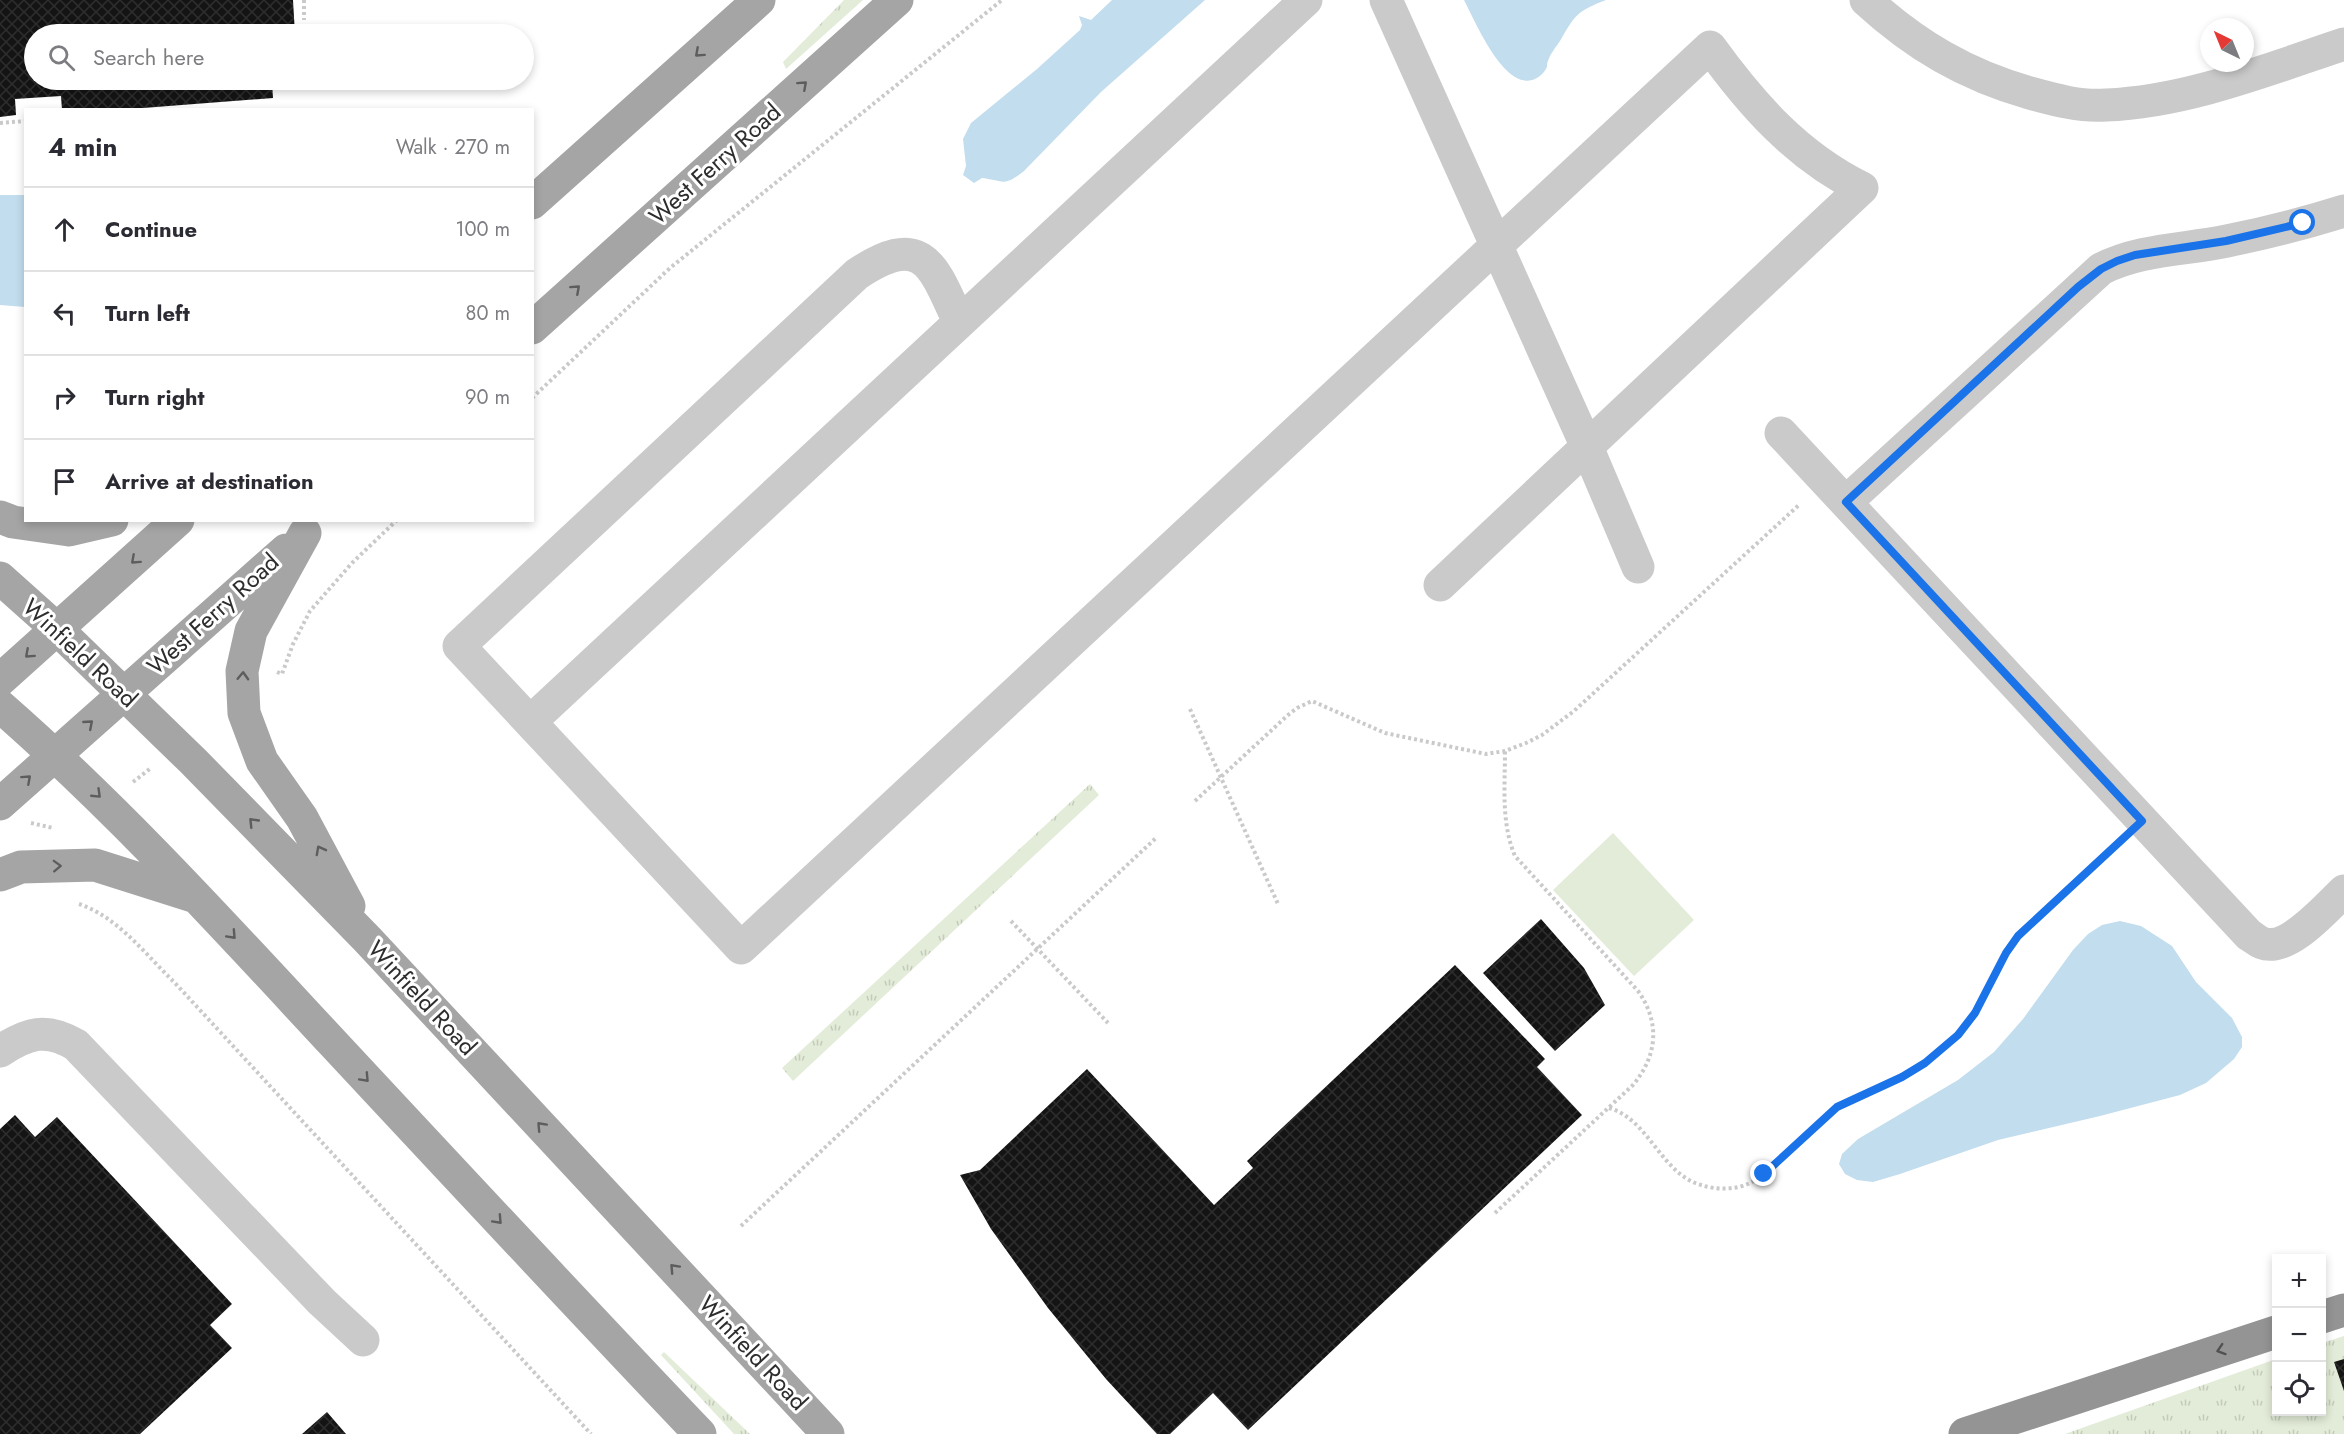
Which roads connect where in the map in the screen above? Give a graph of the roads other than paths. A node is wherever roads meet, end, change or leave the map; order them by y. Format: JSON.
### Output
{"nodes":[{"id":1,"x":759,"y":0,"type":"edge"},
{"id":2,"x":897,"y":0,"type":"edge"},
{"id":3,"x":1306,"y":0,"type":"edge"},
{"id":4,"x":1386,"y":0,"type":"edge"},
{"id":5,"x":1866,"y":0,"type":"edge"},
{"id":6,"x":2344,"y":44,"type":"edge"},
{"id":7,"x":534,"y":201,"type":"edge"},
{"id":8,"x":2344,"y":210,"type":"edge"},
{"id":9,"x":1496,"y":246,"type":"junction"},
{"id":10,"x":958,"y":322,"type":"junction"},
{"id":11,"x":534,"y":326,"type":"edge"},
{"id":12,"x":1781,"y":433,"type":"dead end"},
{"id":13,"x":1587,"y":447,"type":"junction"},
{"id":14,"x":1836,"y":492,"type":"junction"},
{"id":15,"x":0,"y":517,"type":"edge"},
{"id":16,"x":103,"y":522,"type":"edge"},
{"id":17,"x":176,"y":522,"type":"edge"},
{"id":18,"x":312,"y":527,"type":"edge"},
{"id":19,"x":1638,"y":567,"type":"dead end"},
{"id":20,"x":0,"y":578,"type":"edge"},
{"id":21,"x":1440,"y":585,"type":"dead end"},
{"id":22,"x":57,"y":629,"type":"junction"},
{"id":23,"x":0,"y":680,"type":"edge"},
{"id":24,"x":124,"y":693,"type":"junction"},
{"id":25,"x":0,"y":706,"type":"edge"},
{"id":26,"x":530,"y":722,"type":"junction"},
{"id":27,"x":55,"y":754,"type":"junction"},
{"id":28,"x":11,"y":812,"type":"edge"},
{"id":29,"x":0,"y":876,"type":"edge"},
{"id":30,"x":2344,"y":891,"type":"edge"},
{"id":31,"x":197,"y":897,"type":"junction"},
{"id":32,"x":367,"y":939,"type":"junction"},
{"id":33,"x":0,"y":1051,"type":"edge"},
{"id":34,"x":2344,"y":1310,"type":"edge"},
{"id":35,"x":2326,"y":1316,"type":"edge"},
{"id":36,"x":2272,"y":1334,"type":"edge"},
{"id":37,"x":363,"y":1340,"type":"dead end"},
{"id":38,"x":700,"y":1434,"type":"edge"},
{"id":39,"x":828,"y":1434,"type":"edge"},
{"id":40,"x":1965,"y":1434,"type":"edge"}],
"edges":[{"from":1,"to":7,"type":"main road","one_way":true},
{"from":11,"to":2,"type":"main road","name":"West Ferry Road","one_way":true},
{"from":3,"to":10,"type":"street"},
{"from":4,"to":9,"type":"street"},
{"from":5,"to":6,"type":"street"},
{"from":8,"to":14,"type":"street"},
{"from":9,"to":13,"type":"street"},
{"from":9,"to":13,"type":"street"},
{"from":9,"to":26,"type":"street"},
{"from":10,"to":26,"type":"street"},
{"from":10,"to":26,"type":"street"},
{"from":12,"to":14,"type":"street"},
{"from":13,"to":19,"type":"street"},
{"from":13,"to":21,"type":"street"},
{"from":14,"to":30,"type":"street"},
{"from":15,"to":16,"type":"main road"},
{"from":17,"to":22,"type":"main road","one_way":true},
{"from":18,"to":24,"type":"main road","name":"West Ferry Road"},
{"from":32,"to":18,"type":"main road","one_way":true},
{"from":20,"to":22,"type":"main road","name":"Winfield Road"},
{"from":22,"to":23,"type":"main road","one_way":true},
{"from":22,"to":24,"type":"main road","name":"Winfield Road"},
{"from":27,"to":24,"type":"main road","name":"West Ferry Road","one_way":true},
{"from":32,"to":24,"type":"main road","name":"Winfield Road","one_way":true},
{"from":25,"to":27,"type":"main road"},
{"from":28,"to":27,"type":"main road","name":"West Ferry Road","one_way":true},
{"from":27,"to":31,"type":"main road","one_way":true},
{"from":29,"to":31,"type":"main road","one_way":true},
{"from":31,"to":38,"type":"main road","one_way":true},
{"from":39,"to":32,"type":"main road","name":"Winfield Road","one_way":true},
{"from":33,"to":37,"type":"street"},
{"from":34,"to":35,"type":"highway"},
{"from":36,"to":40,"type":"highway","one_way":true}]}
